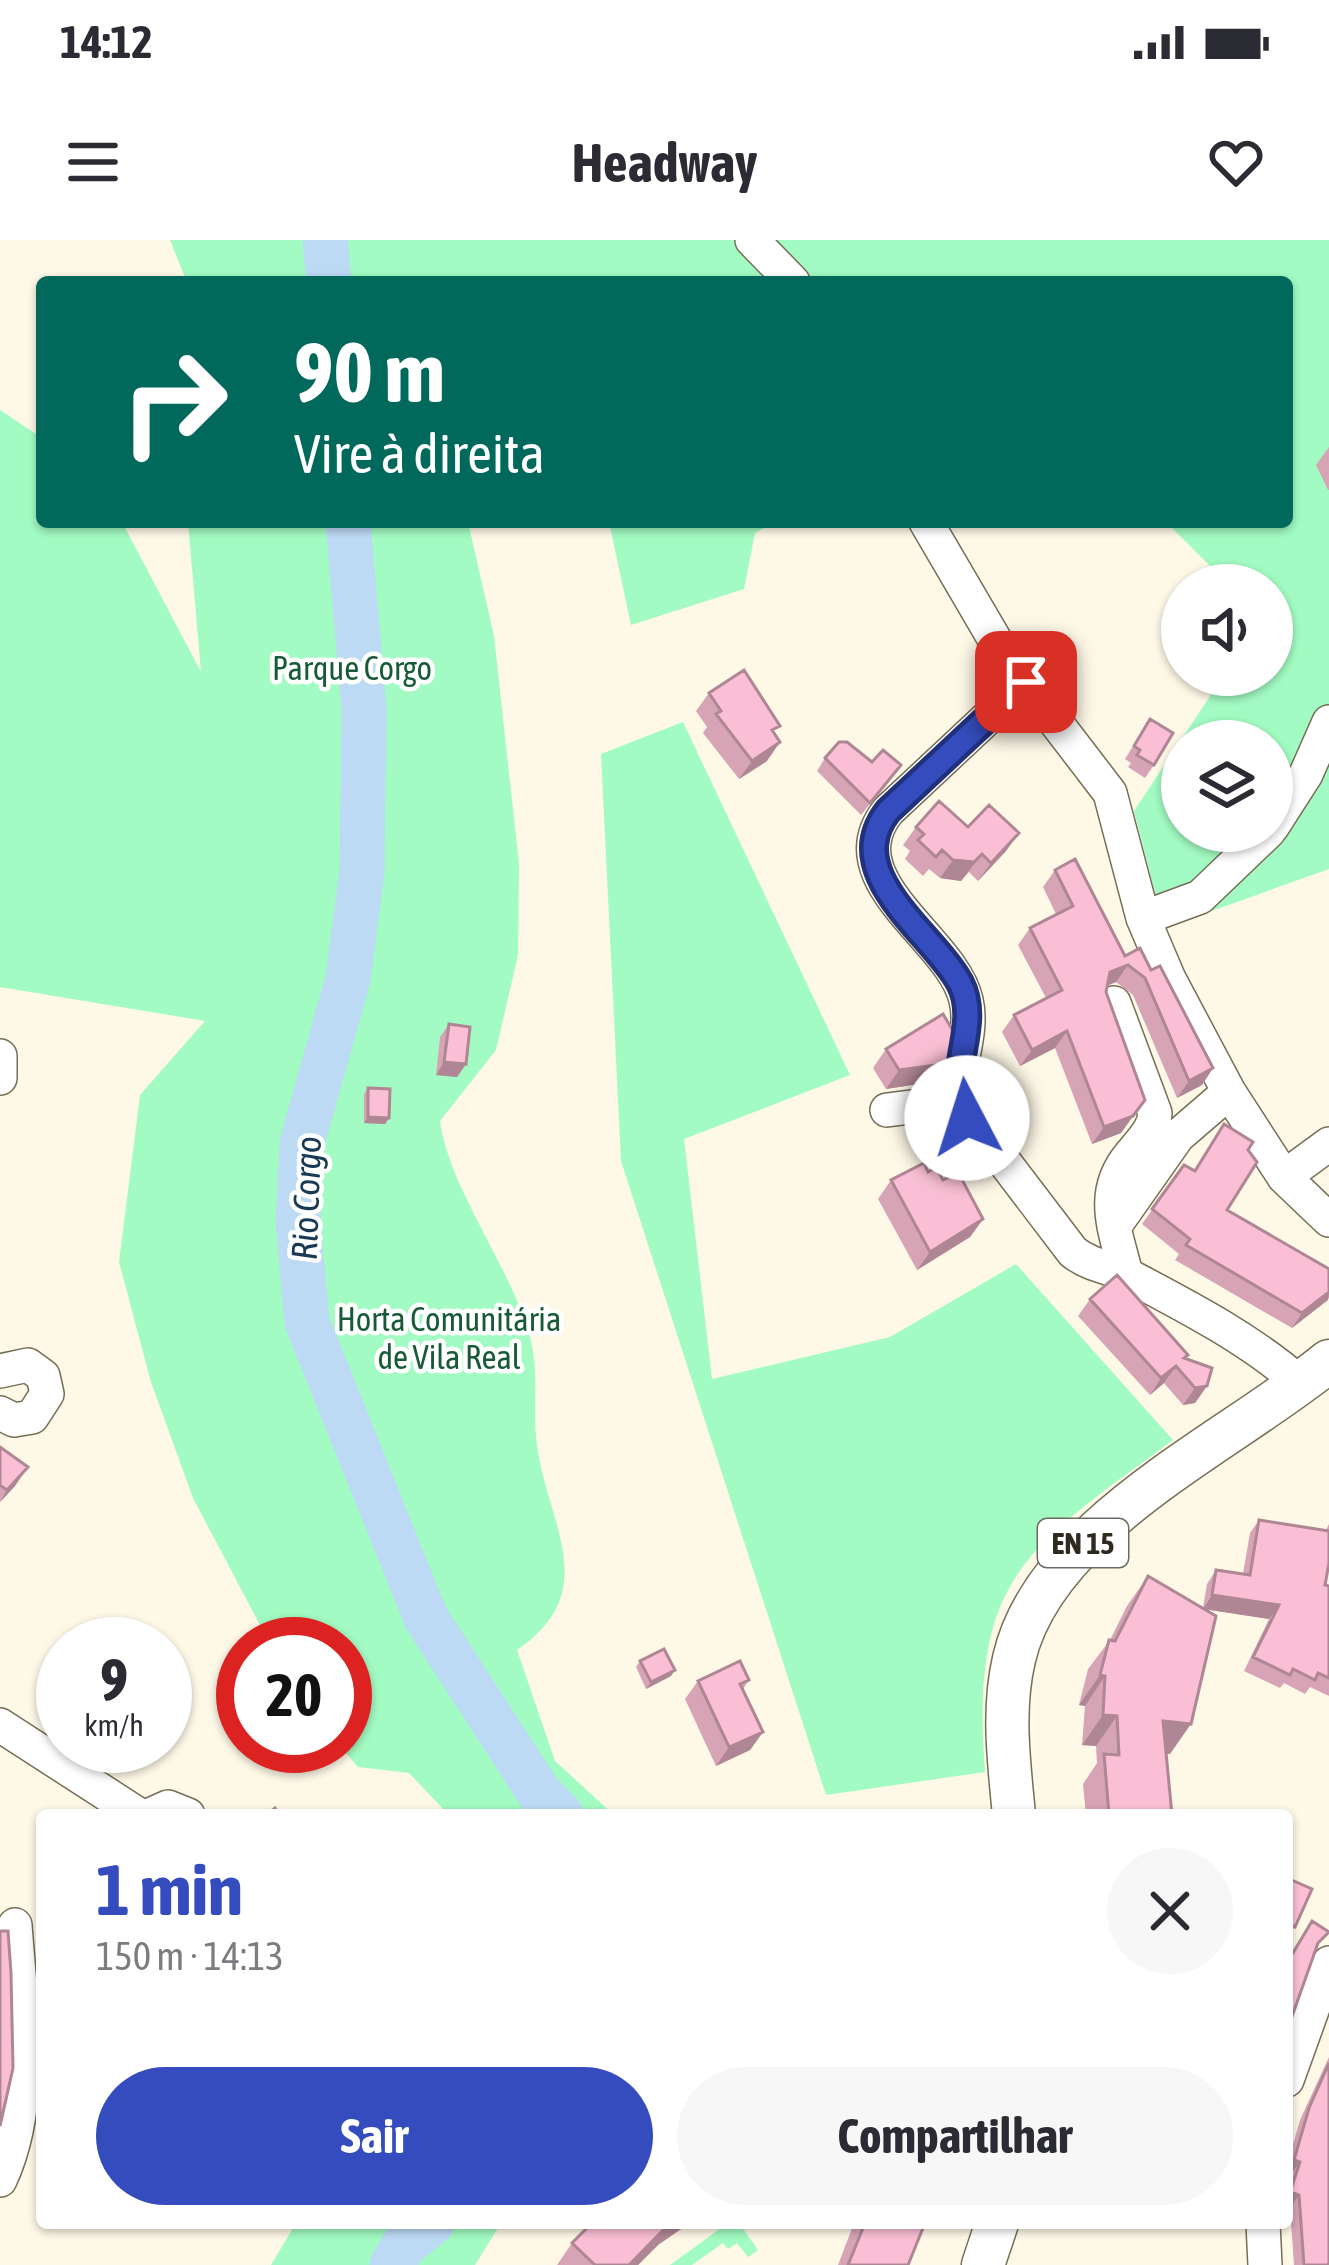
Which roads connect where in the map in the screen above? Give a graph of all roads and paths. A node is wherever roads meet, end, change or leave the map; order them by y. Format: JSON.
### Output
{"nodes":[{"id":1,"x":752,"y":240,"type":"edge"},
{"id":2,"x":788,"y":276,"type":"edge"},
{"id":3,"x":930,"y":528,"type":"edge"},
{"id":4,"x":1026,"y":682,"type":"junction"},
{"id":5,"x":1329,"y":722,"type":"edge"},
{"id":6,"x":1293,"y":794,"type":"edge"},
{"id":7,"x":1247,"y":852,"type":"edge"},
{"id":8,"x":1143,"y":918,"type":"junction"},
{"id":9,"x":1114,"y":1003,"type":"edge"},
{"id":10,"x":0,"y":1056,"type":"edge"},
{"id":11,"x":0,"y":1078,"type":"edge"},
{"id":12,"x":1229,"y":1092,"type":"junction"},
{"id":13,"x":958,"y":1101,"type":"junction"},
{"id":14,"x":887,"y":1110,"type":"dead end"},
{"id":15,"x":1329,"y":1144,"type":"edge"},
{"id":16,"x":1284,"y":1177,"type":"junction"},
{"id":17,"x":1329,"y":1220,"type":"edge"},
{"id":18,"x":1114,"y":1226,"type":"junction"},
{"id":19,"x":1126,"y":1274,"type":"junction"},
{"id":20,"x":1319,"y":1370,"type":"edge"},
{"id":21,"x":0,"y":1371,"type":"edge"},
{"id":22,"x":0,"y":1413,"type":"edge"},
{"id":23,"x":0,"y":1725,"type":"edge"},
{"id":24,"x":130,"y":1809,"type":"edge"},
{"id":25,"x":1014,"y":1809,"type":"edge"},
{"id":26,"x":19,"y":1924,"type":"edge"},
{"id":27,"x":1328,"y":1972,"type":"edge"},
{"id":28,"x":1293,"y":2064,"type":"edge"},
{"id":29,"x":0,"y":2180,"type":"edge"},
{"id":30,"x":995,"y":2229,"type":"edge"},
{"id":31,"x":983,"y":2265,"type":"edge"}],
"edges":[{"from":1,"to":2,"type":"street"},
{"from":3,"to":4,"type":"street"},
{"from":4,"to":8,"type":"street"},
{"from":4,"to":13,"type":"street"},
{"from":5,"to":6,"type":"street"},
{"from":7,"to":8,"type":"street"},
{"from":8,"to":12,"type":"street"},
{"from":9,"to":18,"type":"street"},
{"from":10,"to":11,"type":"street"},
{"from":12,"to":16,"type":"street"},
{"from":12,"to":18,"type":"street"},
{"from":13,"to":14,"type":"street"},
{"from":13,"to":19,"type":"street"},
{"from":15,"to":16,"type":"street"},
{"from":16,"to":17,"type":"street"},
{"from":18,"to":19,"type":"street"},
{"from":19,"to":20,"type":"street"},
{"from":20,"to":25,"type":"main road","number":"EN 15"},
{"from":21,"to":22,"type":"street"},
{"from":23,"to":24,"type":"street"},
{"from":26,"to":29,"type":"street"},
{"from":27,"to":28,"type":"street"},
{"from":30,"to":31,"type":"main road"}]}
